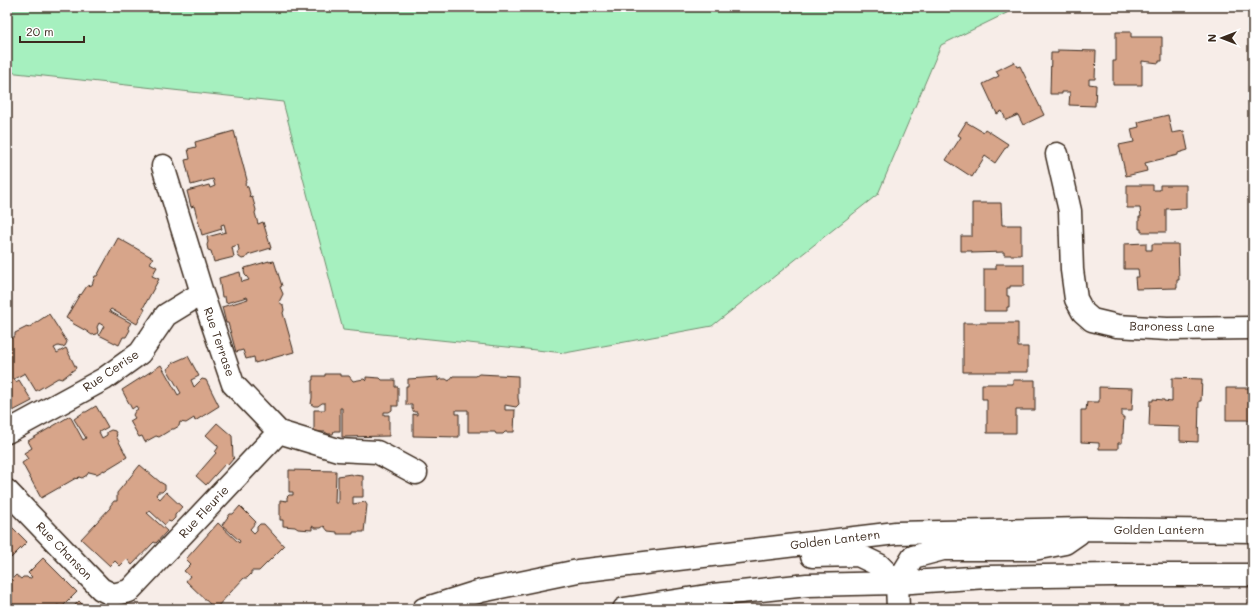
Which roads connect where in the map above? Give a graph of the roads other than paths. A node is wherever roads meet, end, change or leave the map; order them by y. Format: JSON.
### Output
{"nodes":[{"id":1,"x":1056,"y":154,"type":"dead end"},
{"id":2,"x":163,"y":166,"type":"dead end"},
{"id":3,"x":202,"y":293,"type":"junction"},
{"id":4,"x":1253,"y":328,"type":"edge"},
{"id":5,"x":7,"y":432,"type":"edge"},
{"id":6,"x":279,"y":432,"type":"junction"},
{"id":7,"x":416,"y":473,"type":"dead end"},
{"id":8,"x":7,"y":491,"type":"edge"},
{"id":9,"x":1084,"y":529,"type":"junction"},
{"id":10,"x":1253,"y":531,"type":"edge"},
{"id":11,"x":704,"y":556,"type":"junction"},
{"id":12,"x":1253,"y":575,"type":"edge"},
{"id":13,"x":897,"y":583,"type":"junction"},
{"id":14,"x":129,"y":591,"type":"joint"},
{"id":15,"x":424,"y":609,"type":"edge"},
{"id":16,"x":624,"y":609,"type":"edge"},
{"id":17,"x":898,"y":609,"type":"edge"}],
"edges":[{"from":1,"to":4,"type":"main road","name":"Baroness Lane"},
{"from":2,"to":3,"type":"main road","name":"Rue Terrase"},
{"from":3,"to":5,"type":"main road","name":"Rue Cerise"},
{"from":3,"to":6,"type":"main road","name":"Rue Terrase"},
{"from":6,"to":7,"type":"main road","name":"Rue Terrase"},
{"from":6,"to":14,"type":"main road","name":"Rue Fleurie"},
{"from":8,"to":14,"type":"main road","name":"Rue Chanson"},
{"from":9,"to":10,"type":"main road","name":"Golden Lantern"},
{"from":9,"to":11,"type":"main road","name":"Golden Lantern"},
{"from":9,"to":13,"type":"main road"},
{"from":11,"to":13,"type":"main road"},
{"from":11,"to":15,"type":"main road","name":"Golden Lantern"},
{"from":12,"to":13,"type":"main road"},
{"from":13,"to":16,"type":"main road"},
{"from":13,"to":17,"type":"main road"}]}
